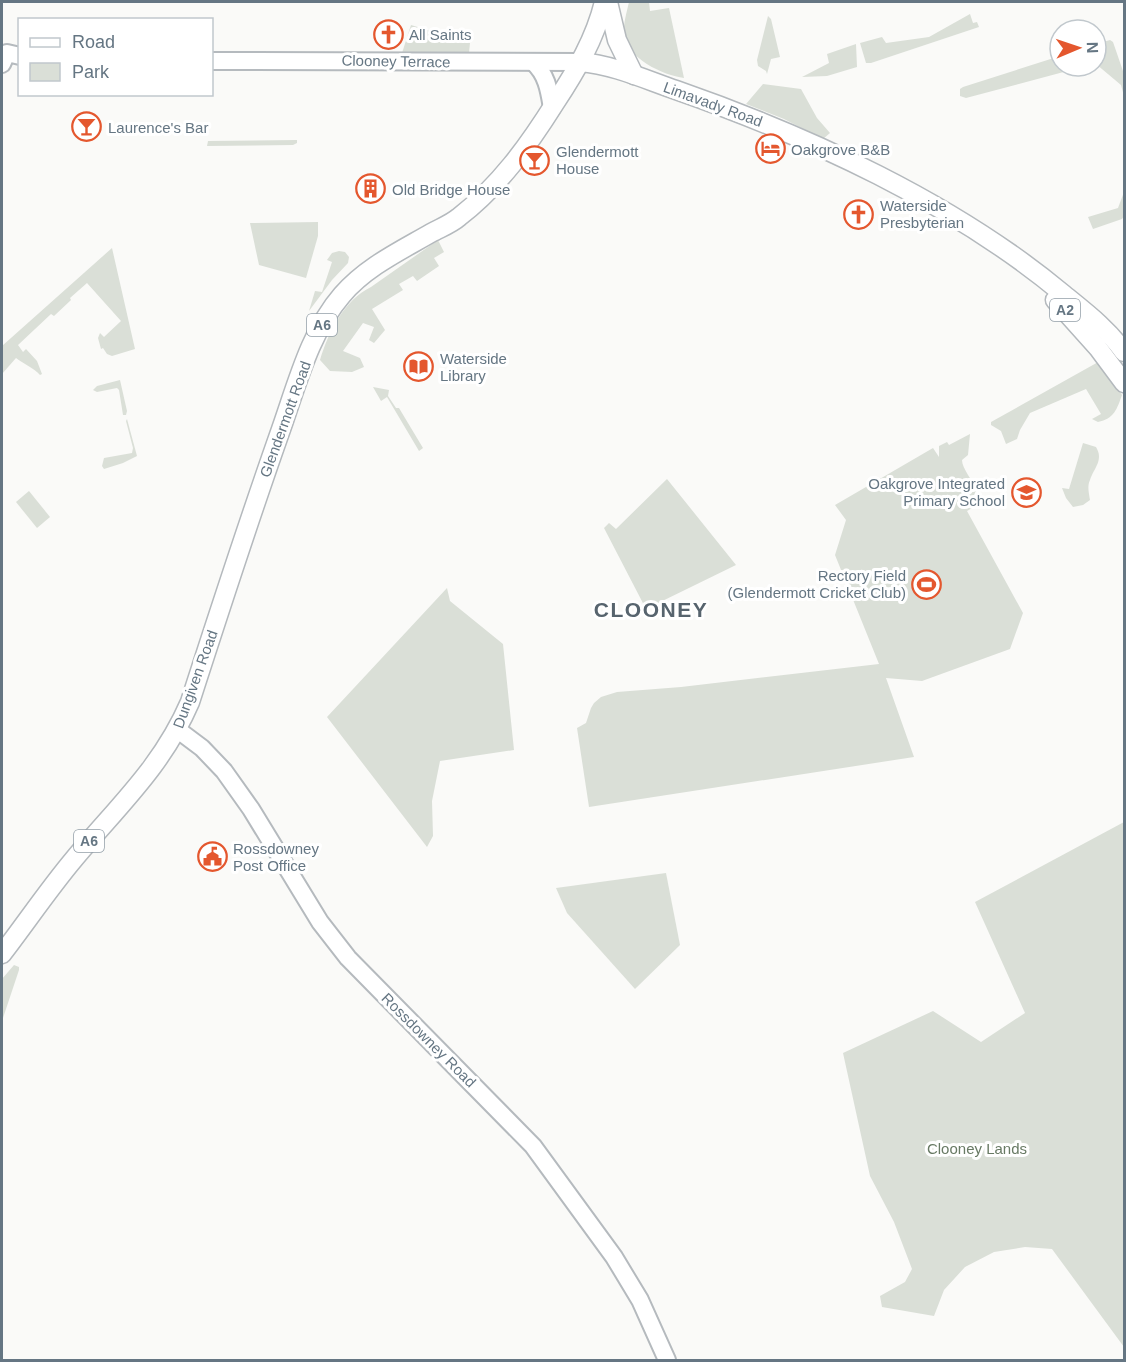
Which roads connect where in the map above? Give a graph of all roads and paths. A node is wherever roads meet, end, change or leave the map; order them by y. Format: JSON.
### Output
{"nodes":[{"id":1,"x":606,"y":2,"type":"edge"},
{"id":2,"x":213,"y":61,"type":"edge"},
{"id":3,"x":532,"y":62,"type":"junction"},
{"id":4,"x":580,"y":63,"type":"junction"},
{"id":5,"x":634,"y":75,"type":"junction"},
{"id":6,"x":552,"y":108,"type":"junction"},
{"id":7,"x":998,"y":244,"type":"junction"},
{"id":8,"x":1087,"y":313,"type":"junction"},
{"id":9,"x":1125,"y":352,"type":"edge"},
{"id":10,"x":1125,"y":365,"type":"edge"},
{"id":11,"x":1125,"y":383,"type":"edge"},
{"id":12,"x":224,"y":597,"type":"joint"},
{"id":13,"x":178,"y":730,"type":"junction"},
{"id":14,"x":2,"y":954,"type":"edge"},
{"id":15,"x":667,"y":1360,"type":"edge"}],
"edges":[{"from":1,"to":4,"type":"highway","name":"Glendermott Road"},
{"from":1,"to":5,"type":"highway"},
{"from":2,"to":3,"type":"main road","name":"Clooney Terrace"},
{"from":3,"to":4,"type":"main road","name":"Clooney Terrace"},
{"from":3,"to":6,"type":"main road"},
{"from":4,"to":5,"type":"highway","number":"A2"},
{"from":4,"to":6,"type":"highway","name":"Glendermott Road","number":"A6"},
{"from":5,"to":7,"type":"highway","name":"Limavady Road","number":"A2"},
{"from":6,"to":12,"type":"highway","name":"Glendermott Road","number":"A6"},
{"from":7,"to":8,"type":"highway","name":"Limavady Road","number":"A2"},
{"from":7,"to":11,"type":"highway","name":"Limavady Road","number":"A2"},
{"from":8,"to":9,"type":"highway","name":"Limavady Road","number":"A2"},
{"from":8,"to":10,"type":"highway"},
{"from":12,"to":13,"type":"highway","name":"Dungiven Road","number":"A6"},
{"from":13,"to":14,"type":"highway","name":"Dungiven Road","number":"A6"},
{"from":13,"to":15,"type":"main road","name":"Rossdowney Road"}]}
